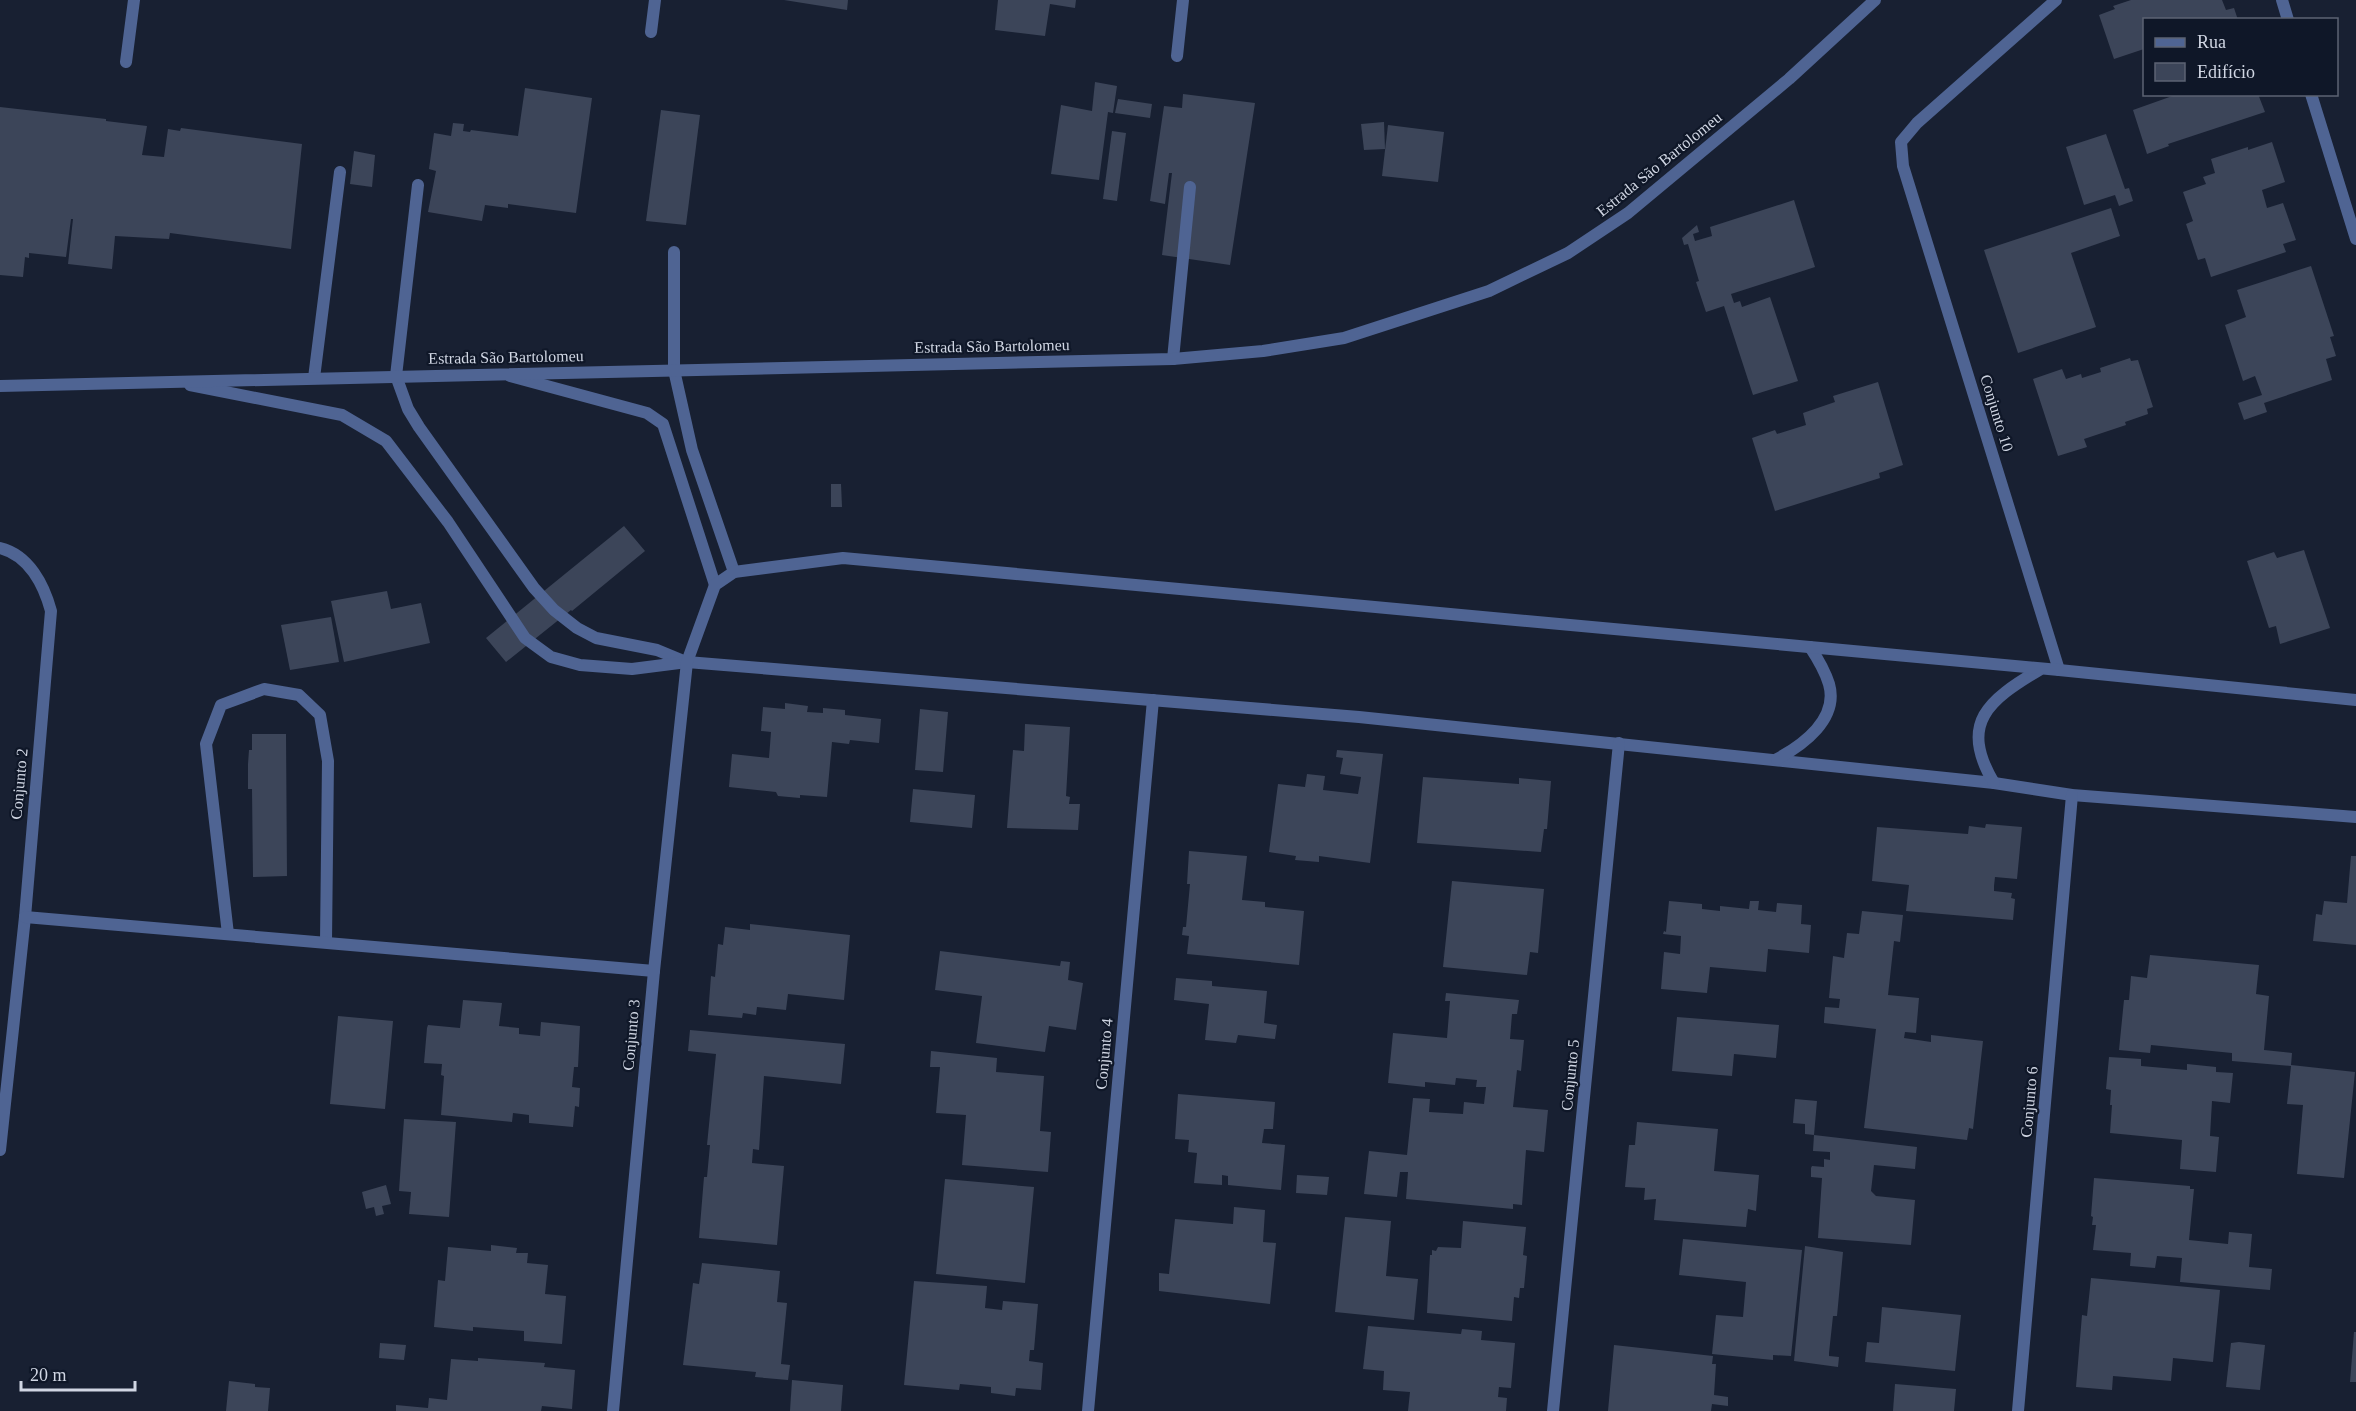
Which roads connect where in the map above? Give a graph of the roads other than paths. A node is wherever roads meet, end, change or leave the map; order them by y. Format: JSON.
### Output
{"nodes":[{"id":1,"x":134,"y":0,"type":"edge"},
{"id":2,"x":655,"y":0,"type":"edge"},
{"id":3,"x":1183,"y":0,"type":"edge"},
{"id":4,"x":1875,"y":0,"type":"edge"},
{"id":5,"x":2056,"y":0,"type":"edge"},
{"id":6,"x":2282,"y":0,"type":"edge"},
{"id":7,"x":2287,"y":18,"type":"edge"},
{"id":8,"x":651,"y":32,"type":"dead end"},
{"id":9,"x":1176,"y":56,"type":"dead end"},
{"id":10,"x":126,"y":62,"type":"dead end"},
{"id":11,"x":2312,"y":96,"type":"edge"},
{"id":12,"x":340,"y":172,"type":"dead end"},
{"id":13,"x":418,"y":185,"type":"dead end"},
{"id":14,"x":1190,"y":187,"type":"dead end"},
{"id":15,"x":2356,"y":239,"type":"edge"},
{"id":16,"x":674,"y":252,"type":"dead end"},
{"id":17,"x":1173,"y":359,"type":"junction"},
{"id":18,"x":674,"y":369,"type":"junction"},
{"id":19,"x":500,"y":374,"type":"junction"},
{"id":20,"x":396,"y":376,"type":"junction"},
{"id":21,"x":314,"y":378,"type":"junction"},
{"id":22,"x":173,"y":381,"type":"junction"},
{"id":23,"x":0,"y":386,"type":"edge"},
{"id":24,"x":1,"y":548,"type":"edge"},
{"id":25,"x":734,"y":572,"type":"junction"},
{"id":26,"x":715,"y":585,"type":"junction"},
{"id":27,"x":1810,"y":647,"type":"junction"},
{"id":28,"x":687,"y":662,"type":"junction"},
{"id":29,"x":2039,"y":670,"type":"junction"},
{"id":30,"x":2059,"y":670,"type":"junction"},
{"id":31,"x":1153,"y":700,"type":"junction"},
{"id":32,"x":2356,"y":700,"type":"edge"},
{"id":33,"x":1619,"y":743,"type":"junction"},
{"id":34,"x":1777,"y":759,"type":"junction"},
{"id":35,"x":1994,"y":783,"type":"junction"},
{"id":36,"x":2072,"y":795,"type":"junction"},
{"id":37,"x":2356,"y":817,"type":"edge"},
{"id":38,"x":25,"y":917,"type":"junction"},
{"id":39,"x":228,"y":934,"type":"junction"},
{"id":40,"x":326,"y":942,"type":"junction"},
{"id":41,"x":654,"y":971,"type":"junction"},
{"id":42,"x":0,"y":1150,"type":"edge"},
{"id":43,"x":614,"y":1411,"type":"edge"},
{"id":44,"x":1088,"y":1411,"type":"edge"},
{"id":45,"x":1553,"y":1411,"type":"edge"},
{"id":46,"x":2018,"y":1411,"type":"edge"}],
"edges":[{"from":1,"to":10,"type":"street"},
{"from":2,"to":8,"type":"street"},
{"from":3,"to":9,"type":"street"},
{"from":4,"to":17,"type":"street","name":"Estrada São Bartolomeu"},
{"from":5,"to":30,"type":"street","name":"Conjunto 10"},
{"from":6,"to":7,"type":"street"},
{"from":11,"to":15,"type":"street"},
{"from":12,"to":21,"type":"street"},
{"from":13,"to":20,"type":"street"},
{"from":14,"to":17,"type":"street"},
{"from":16,"to":18,"type":"street"},
{"from":17,"to":18,"type":"street","name":"Estrada São Bartolomeu"},
{"from":18,"to":19,"type":"street","name":"Estrada São Bartolomeu"},
{"from":18,"to":25,"type":"street"},
{"from":19,"to":20,"type":"street","name":"Estrada São Bartolomeu"},
{"from":19,"to":26,"type":"street"},
{"from":20,"to":21,"type":"street","name":"Estrada São Bartolomeu"},
{"from":20,"to":28,"type":"street"},
{"from":21,"to":22,"type":"street","name":"Estrada São Bartolomeu"},
{"from":22,"to":23,"type":"street","name":"Estrada São Bartolomeu"},
{"from":22,"to":28,"type":"street"},
{"from":24,"to":38,"type":"street","name":"Conjunto 2"},
{"from":25,"to":26,"type":"street"},
{"from":25,"to":27,"type":"street"},
{"from":26,"to":28,"type":"street","name":"Conjunto 3"},
{"from":27,"to":29,"type":"street"},
{"from":27,"to":34,"type":"street"},
{"from":28,"to":31,"type":"street"},
{"from":28,"to":41,"type":"street","name":"Conjunto 3"},
{"from":29,"to":30,"type":"street"},
{"from":29,"to":35,"type":"street"},
{"from":30,"to":32,"type":"street"},
{"from":31,"to":33,"type":"street"},
{"from":31,"to":44,"type":"street","name":"Conjunto 4"},
{"from":33,"to":34,"type":"street"},
{"from":33,"to":45,"type":"street","name":"Conjunto 5"},
{"from":34,"to":35,"type":"street"},
{"from":35,"to":36,"type":"street"},
{"from":36,"to":37,"type":"street"},
{"from":36,"to":46,"type":"street","name":"Conjunto 6"},
{"from":38,"to":39,"type":"street"},
{"from":38,"to":42,"type":"street","name":"Conjunto 2"},
{"from":39,"to":40,"type":"street"},
{"from":39,"to":40,"type":"street"},
{"from":40,"to":41,"type":"street"},
{"from":41,"to":43,"type":"street","name":"Conjunto 3"}]}
